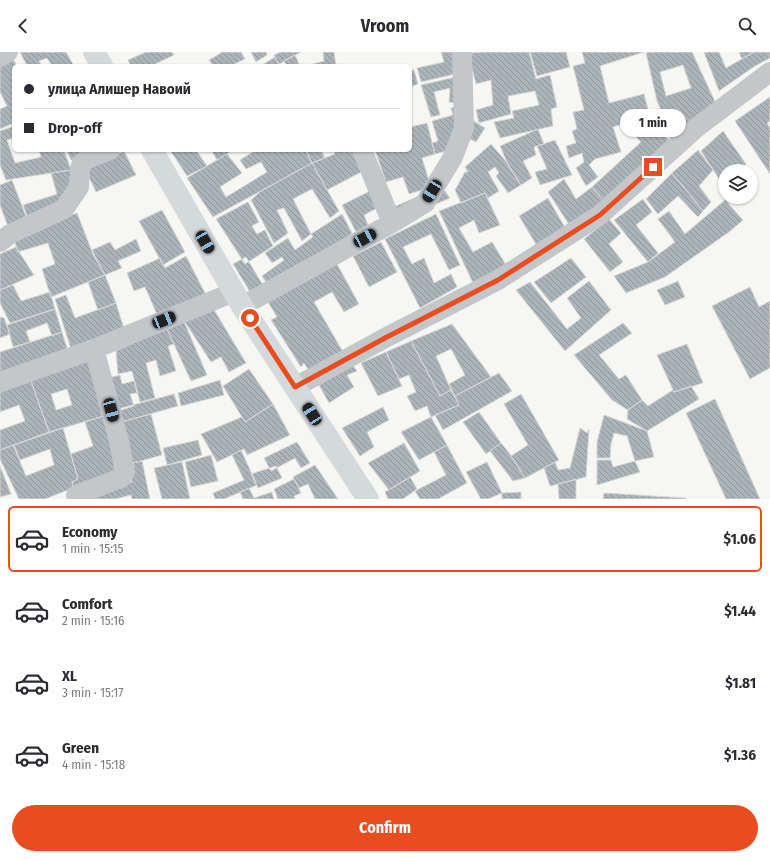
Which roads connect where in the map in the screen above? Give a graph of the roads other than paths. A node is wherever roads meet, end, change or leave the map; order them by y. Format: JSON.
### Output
{"nodes":[{"id":1,"x":8,"y":52,"type":"edge"},
{"id":2,"x":94,"y":52,"type":"edge"},
{"id":3,"x":462,"y":52,"type":"edge"},
{"id":4,"x":0,"y":57,"type":"edge"},
{"id":5,"x":101,"y":64,"type":"edge"},
{"id":6,"x":770,"y":72,"type":"edge"},
{"id":7,"x":105,"y":152,"type":"edge"},
{"id":8,"x":153,"y":152,"type":"edge"},
{"id":9,"x":363,"y":152,"type":"edge"},
{"id":10,"x":392,"y":223,"type":"junction"},
{"id":11,"x":0,"y":242,"type":"edge"},
{"id":12,"x":238,"y":299,"type":"junction"},
{"id":13,"x":94,"y":349,"type":"junction"},
{"id":14,"x":0,"y":382,"type":"edge"},
{"id":15,"x":295,"y":387,"type":"junction"},
{"id":16,"x":76,"y":495,"type":"dead end"},
{"id":17,"x":362,"y":497,"type":"edge"}],
"edges":[{"from":1,"to":4,"type":"street"},
{"from":2,"to":5,"type":"main road"},
{"from":3,"to":10,"type":"street"},
{"from":6,"to":15,"type":"street"},
{"from":7,"to":11,"type":"street"},
{"from":8,"to":12,"type":"main road"},
{"from":9,"to":10,"type":"street"},
{"from":10,"to":12,"type":"street"},
{"from":12,"to":13,"type":"street"},
{"from":12,"to":15,"type":"main road"},
{"from":13,"to":14,"type":"street"},
{"from":13,"to":16,"type":"street"},
{"from":15,"to":17,"type":"main road"}]}
